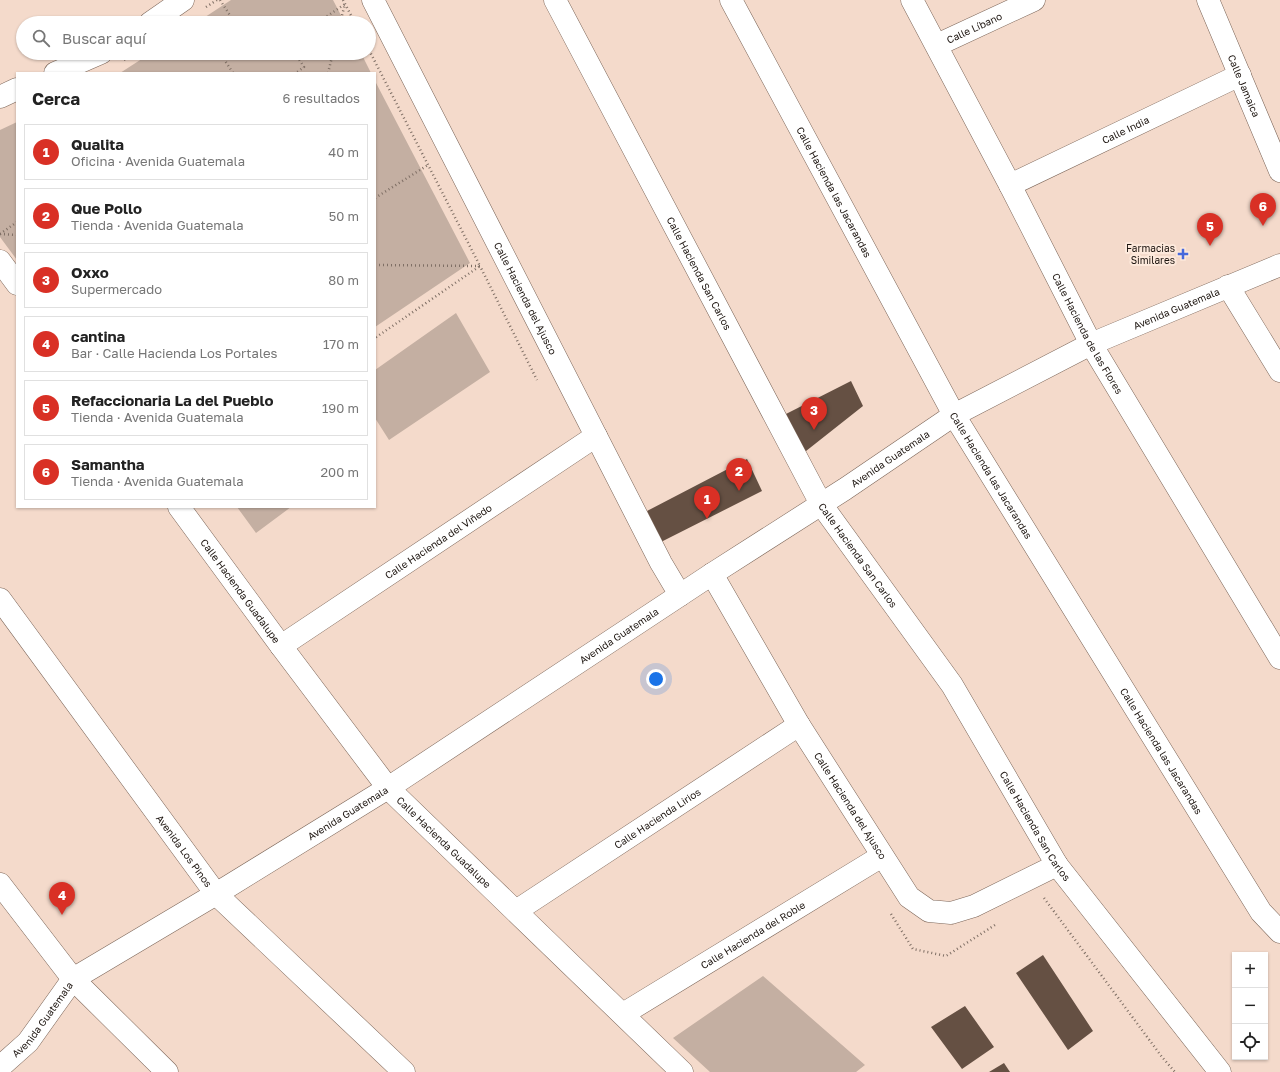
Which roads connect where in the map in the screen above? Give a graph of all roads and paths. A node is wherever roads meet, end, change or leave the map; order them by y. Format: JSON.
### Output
{"nodes":[{"id":1,"x":183,"y":0,"type":"edge"},
{"id":2,"x":220,"y":0,"type":"edge"},
{"id":3,"x":343,"y":0,"type":"edge"},
{"id":4,"x":373,"y":0,"type":"edge"},
{"id":5,"x":555,"y":0,"type":"edge"},
{"id":6,"x":731,"y":0,"type":"edge"},
{"id":7,"x":912,"y":0,"type":"edge"},
{"id":8,"x":1034,"y":0,"type":"edge"},
{"id":9,"x":1208,"y":0,"type":"edge"},
{"id":10,"x":345,"y":4,"type":"junction"},
{"id":11,"x":160,"y":16,"type":"edge"},
{"id":12,"x":230,"y":16,"type":"edge"},
{"id":13,"x":327,"y":16,"type":"edge"},
{"id":14,"x":342,"y":16,"type":"edge"},
{"id":15,"x":351,"y":16,"type":"edge"},
{"id":16,"x":937,"y":46,"type":"junction"},
{"id":17,"x":85,"y":60,"type":"edge"},
{"id":18,"x":225,"y":60,"type":"edge"},
{"id":19,"x":300,"y":60,"type":"edge"},
{"id":20,"x":331,"y":60,"type":"edge"},
{"id":21,"x":374,"y":60,"type":"edge"},
{"id":22,"x":57,"y":72,"type":"edge"},
{"id":23,"x":232,"y":72,"type":"edge"},
{"id":24,"x":297,"y":72,"type":"edge"},
{"id":25,"x":328,"y":72,"type":"edge"},
{"id":26,"x":1240,"y":75,"type":"junction"},
{"id":27,"x":16,"y":89,"type":"edge"},
{"id":28,"x":0,"y":97,"type":"edge"},
{"id":29,"x":428,"y":166,"type":"junction"},
{"id":30,"x":1280,"y":171,"type":"edge"},
{"id":31,"x":1010,"y":185,"type":"junction"},
{"id":32,"x":376,"y":197,"type":"edge"},
{"id":33,"x":16,"y":223,"type":"edge"},
{"id":34,"x":0,"y":234,"type":"edge"},
{"id":35,"x":16,"y":235,"type":"edge"},
{"id":36,"x":0,"y":261,"type":"edge"},
{"id":37,"x":376,"y":265,"type":"edge"},
{"id":38,"x":1280,"y":265,"type":"edge"},
{"id":39,"x":480,"y":266,"type":"junction"},
{"id":40,"x":16,"y":283,"type":"edge"},
{"id":41,"x":1228,"y":286,"type":"junction"},
{"id":42,"x":376,"y":337,"type":"edge"},
{"id":43,"x":1091,"y":344,"type":"junction"},
{"id":44,"x":1280,"y":371,"type":"edge"},
{"id":45,"x":537,"y":380,"type":"dead end"},
{"id":46,"x":954,"y":415,"type":"junction"},
{"id":47,"x":596,"y":436,"type":"junction"},
{"id":48,"x":821,"y":504,"type":"junction"},
{"id":49,"x":180,"y":508,"type":"edge"},
{"id":50,"x":712,"y":574,"type":"junction"},
{"id":51,"x":680,"y":595,"type":"junction"},
{"id":52,"x":0,"y":599,"type":"edge"},
{"id":53,"x":281,"y":646,"type":"junction"},
{"id":54,"x":1280,"y":658,"type":"edge"},
{"id":55,"x":799,"y":725,"type":"junction"},
{"id":56,"x":388,"y":788,"type":"junction"},
{"id":57,"x":882,"y":856,"type":"junction"},
{"id":58,"x":1057,"y":865,"type":"junction"},
{"id":59,"x":0,"y":884,"type":"edge"},
{"id":60,"x":216,"y":894,"type":"junction"},
{"id":61,"x":1041,"y":894,"type":"dead end"},
{"id":62,"x":888,"y":910,"type":"dead end"},
{"id":63,"x":516,"y":912,"type":"junction"},
{"id":64,"x":997,"y":923,"type":"dead end"},
{"id":65,"x":1280,"y":932,"type":"edge"},
{"id":66,"x":73,"y":979,"type":"junction"},
{"id":67,"x":623,"y":1014,"type":"junction"},
{"id":68,"x":0,"y":1067,"type":"edge"},
{"id":69,"x":167,"y":1072,"type":"edge"},
{"id":70,"x":404,"y":1072,"type":"edge"},
{"id":71,"x":682,"y":1072,"type":"edge"},
{"id":72,"x":1175,"y":1072,"type":"edge"},
{"id":73,"x":1220,"y":1072,"type":"edge"}],
"edges":[{"from":1,"to":11,"type":"street"},
{"from":2,"to":12,"type":"path"},
{"from":3,"to":10,"type":"path"},
{"from":4,"to":47,"type":"street","name":"Calle Hacienda del Ajusco"},
{"from":5,"to":48,"type":"street","name":"Calle Hacienda San Carlos"},
{"from":6,"to":46,"type":"street","name":"Calle Hacienda las Jacarandas"},
{"from":7,"to":16,"type":"street","name":"Calle Hacienda de las Flores"},
{"from":8,"to":16,"type":"street","name":"Calle Líbano"},
{"from":9,"to":26,"type":"street","name":"Calle Jamaica"},
{"from":10,"to":13,"type":"path"},
{"from":10,"to":14,"type":"path"},
{"from":10,"to":15,"type":"path"},
{"from":16,"to":31,"type":"street","name":"Calle Hacienda de las Flores"},
{"from":17,"to":22,"type":"street"},
{"from":18,"to":23,"type":"path"},
{"from":19,"to":24,"type":"path"},
{"from":20,"to":25,"type":"path"},
{"from":21,"to":29,"type":"path"},
{"from":26,"to":30,"type":"street","name":"Calle Jamaica"},
{"from":26,"to":31,"type":"street","name":"Calle India"},
{"from":27,"to":28,"type":"street"},
{"from":29,"to":32,"type":"path"},
{"from":29,"to":39,"type":"path"},
{"from":31,"to":43,"type":"street","name":"Calle Hacienda de las Flores"},
{"from":33,"to":34,"type":"path"},
{"from":34,"to":35,"type":"path"},
{"from":36,"to":40,"type":"street"},
{"from":37,"to":39,"type":"path"},
{"from":38,"to":41,"type":"street","name":"Avenida Guatemala"},
{"from":39,"to":42,"type":"path"},
{"from":39,"to":45,"type":"path"},
{"from":41,"to":43,"type":"street","name":"Avenida Guatemala"},
{"from":41,"to":44,"type":"street"},
{"from":43,"to":46,"type":"street","name":"Avenida Guatemala"},
{"from":43,"to":54,"type":"street","name":"Calle Hacienda de las Flores"},
{"from":46,"to":48,"type":"street","name":"Avenida Guatemala"},
{"from":46,"to":65,"type":"street","name":"Calle Hacienda las Jacarandas"},
{"from":47,"to":51,"type":"street","name":"Calle Hacienda del Ajusco"},
{"from":47,"to":53,"type":"street","name":"Calle Hacienda del Viñedo"},
{"from":48,"to":50,"type":"street","name":"Avenida Guatemala"},
{"from":48,"to":58,"type":"street","name":"Calle Hacienda San Carlos"},
{"from":49,"to":53,"type":"street","name":"Calle Hacienda Guadalupe"},
{"from":50,"to":51,"type":"street","name":"Avenida Guatemala"},
{"from":50,"to":55,"type":"street","name":"Calle Hacienda del Ajusco"},
{"from":51,"to":56,"type":"street","name":"Avenida Guatemala"},
{"from":52,"to":60,"type":"street","name":"Avenida Los Pinos"},
{"from":53,"to":56,"type":"street","name":"Calle Hacienda Guadalupe"},
{"from":55,"to":57,"type":"street","name":"Calle Hacienda del Ajusco"},
{"from":55,"to":63,"type":"street","name":"Calle Hacienda Lirios"},
{"from":56,"to":60,"type":"street","name":"Avenida Guatemala"},
{"from":56,"to":63,"type":"street","name":"Calle Hacienda Guadalupe"},
{"from":57,"to":58,"type":"street","name":"Calle Hacienda del Ajusco"},
{"from":57,"to":67,"type":"street","name":"Calle Hacienda del Roble"},
{"from":58,"to":73,"type":"street","name":"Calle Hacienda San Carlos"},
{"from":59,"to":66,"type":"street"},
{"from":60,"to":66,"type":"street","name":"Avenida Guatemala"},
{"from":60,"to":70,"type":"street","name":"Avenida Los Pinos"},
{"from":61,"to":72,"type":"path"},
{"from":62,"to":64,"type":"path"},
{"from":63,"to":67,"type":"street","name":"Calle Hacienda Guadalupe"},
{"from":66,"to":68,"type":"street","name":"Avenida Guatemala"},
{"from":66,"to":69,"type":"street"},
{"from":67,"to":71,"type":"street","name":"Calle Hacienda Guadalupe"}]}
